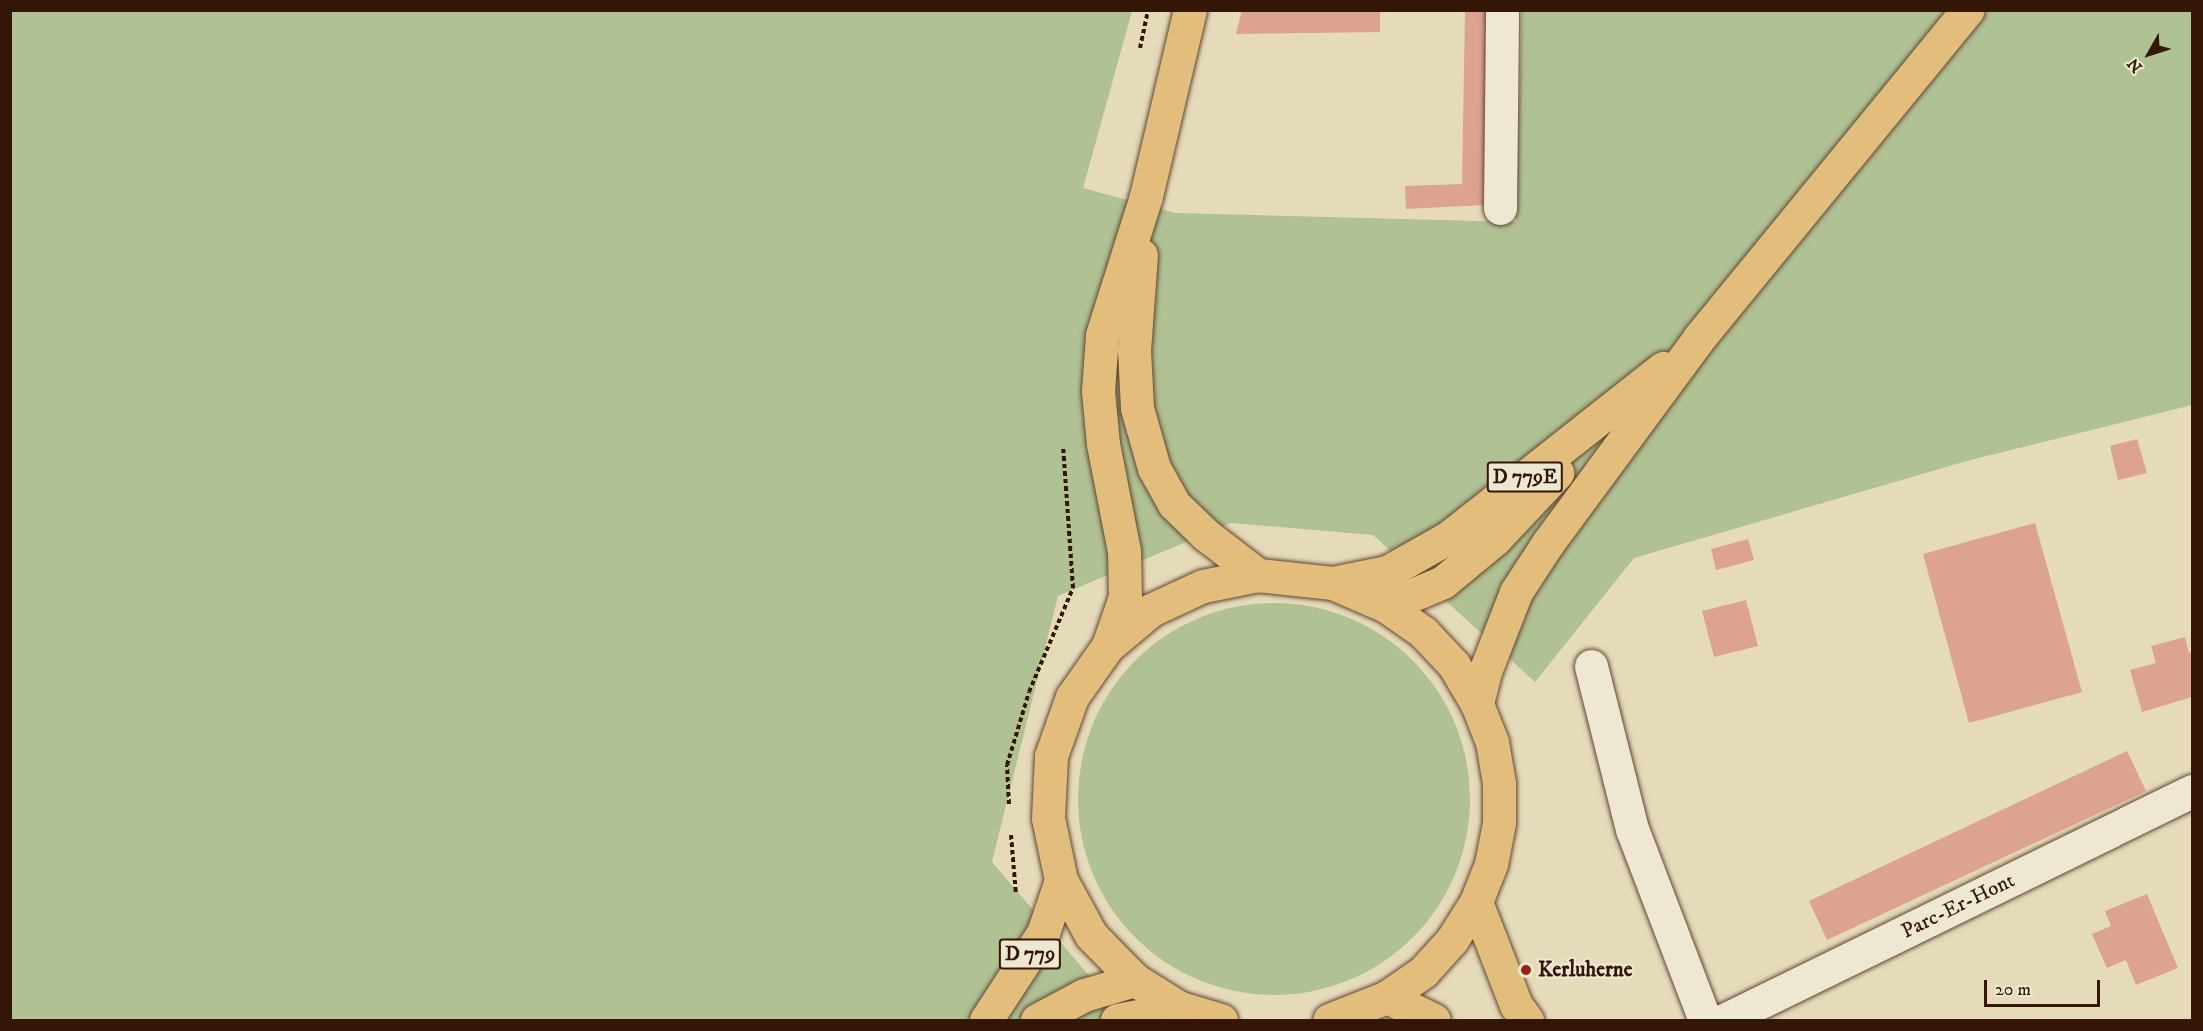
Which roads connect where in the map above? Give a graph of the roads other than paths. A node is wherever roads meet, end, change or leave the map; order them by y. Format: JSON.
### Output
{"nodes":[{"id":1,"x":1190,"y":10,"type":"edge"},
{"id":2,"x":1502,"y":10,"type":"edge"},
{"id":3,"x":1967,"y":10,"type":"edge"},
{"id":4,"x":1146,"y":196,"type":"junction"},
{"id":5,"x":1500,"y":208,"type":"dead end"},
{"id":6,"x":1699,"y":338,"type":"junction"},
{"id":7,"x":1627,"y":397,"type":"junction"},
{"id":8,"x":1258,"y":575,"type":"junction"},
{"id":9,"x":1333,"y":583,"type":"junction"},
{"id":10,"x":1386,"y":606,"type":"junction"},
{"id":11,"x":1108,"y":646,"type":"junction"},
{"id":12,"x":1591,"y":666,"type":"dead end"},
{"id":13,"x":1477,"y":704,"type":"junction"},
{"id":14,"x":2193,"y":791,"type":"edge"},
{"id":15,"x":1061,"y":879,"type":"junction"},
{"id":16,"x":1476,"y":902,"type":"junction"},
{"id":17,"x":1135,"y":980,"type":"junction"},
{"id":18,"x":1387,"y":997,"type":"junction"},
{"id":19,"x":1180,"y":1008,"type":"junction"},
{"id":20,"x":986,"y":1020,"type":"edge"},
{"id":21,"x":1037,"y":1020,"type":"edge"},
{"id":22,"x":1118,"y":1020,"type":"edge"},
{"id":23,"x":1217,"y":1020,"type":"edge"},
{"id":24,"x":1332,"y":1020,"type":"edge"},
{"id":25,"x":1434,"y":1020,"type":"edge"},
{"id":26,"x":1527,"y":1020,"type":"edge"},
{"id":27,"x":1705,"y":1020,"type":"edge"},
{"id":28,"x":1724,"y":1020,"type":"edge"}],
"edges":[{"from":1,"to":4,"type":"main road"},
{"from":2,"to":5,"type":"street"},
{"from":3,"to":6,"type":"main road","number":"D 779E"},
{"from":4,"to":8,"type":"main road"},
{"from":4,"to":11,"type":"main road"},
{"from":6,"to":7,"type":"main road","number":"D 779E"},
{"from":6,"to":13,"type":"main road","number":"D 779E"},
{"from":7,"to":9,"type":"main road","number":"D 779E"},
{"from":7,"to":10,"type":"main road","number":"D 779E"},
{"from":8,"to":9,"type":"main road"},
{"from":8,"to":11,"type":"main road"},
{"from":9,"to":10,"type":"main road"},
{"from":10,"to":13,"type":"main road"},
{"from":11,"to":15,"type":"main road"},
{"from":12,"to":27,"type":"street"},
{"from":13,"to":16,"type":"main road"},
{"from":14,"to":28,"type":"street","name":"Parc-Er-Hont"},
{"from":15,"to":17,"type":"main road"},
{"from":15,"to":20,"type":"main road","number":"D 779"},
{"from":16,"to":18,"type":"main road"},
{"from":16,"to":26,"type":"main road"},
{"from":17,"to":19,"type":"main road"},
{"from":17,"to":21,"type":"main road"},
{"from":18,"to":24,"type":"main road"},
{"from":18,"to":25,"type":"main road"},
{"from":19,"to":22,"type":"main road"},
{"from":19,"to":23,"type":"main road"}]}
